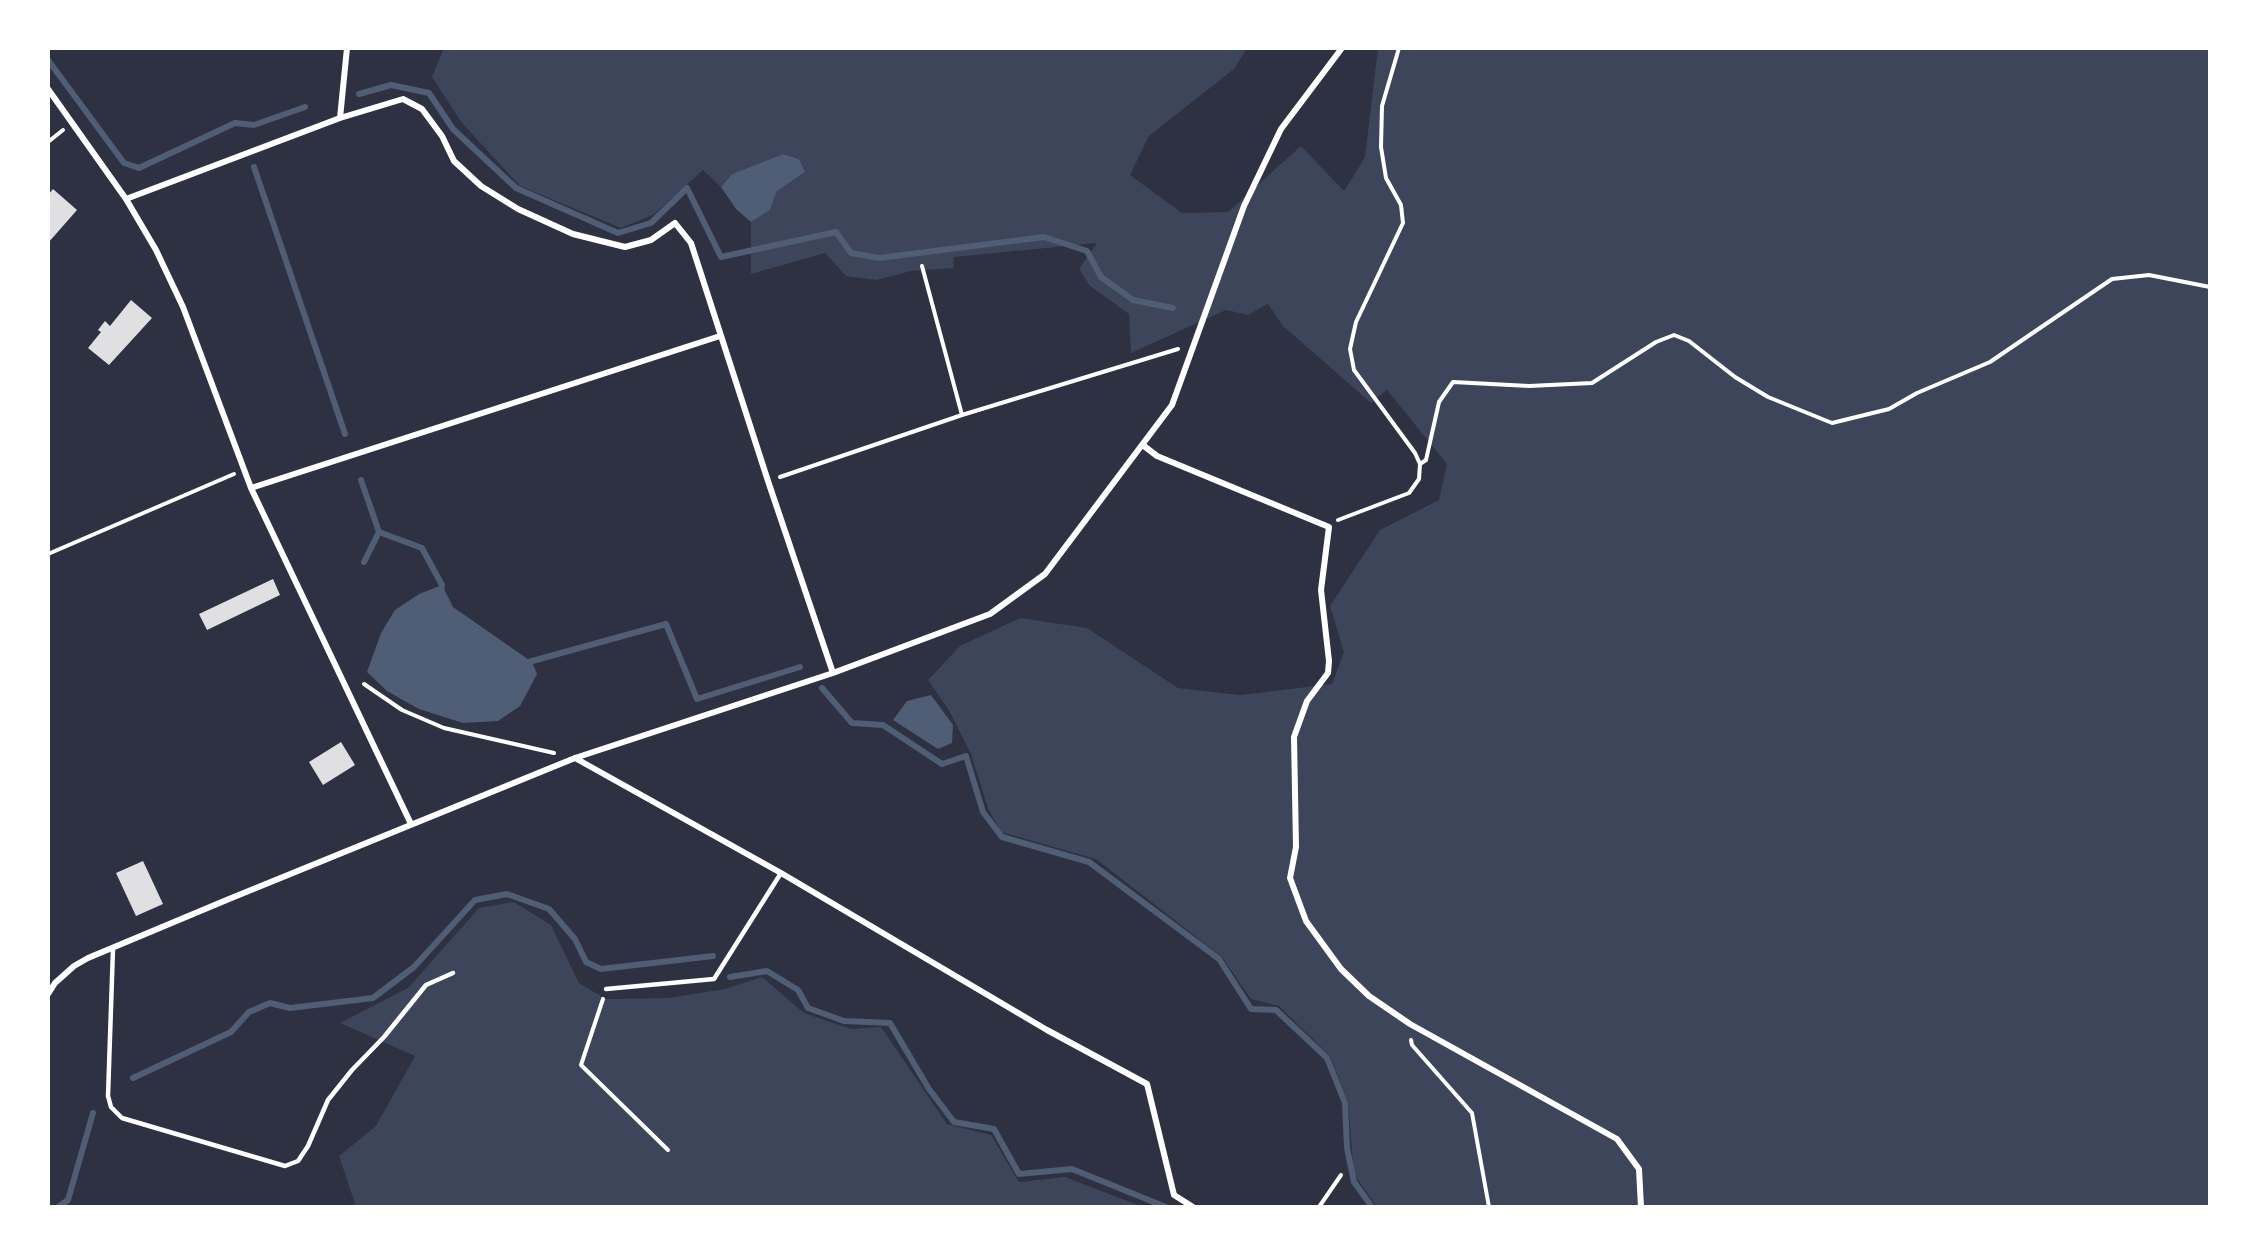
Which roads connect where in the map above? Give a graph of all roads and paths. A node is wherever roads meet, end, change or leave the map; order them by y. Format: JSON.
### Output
{"nodes":[{"id":1,"x":347,"y":48,"type":"edge"},
{"id":2,"x":1342,"y":48,"type":"edge"},
{"id":3,"x":1399,"y":48,"type":"edge"},
{"id":4,"x":48,"y":89,"type":"edge"},
{"id":5,"x":340,"y":118,"type":"junction"},
{"id":6,"x":126,"y":199,"type":"junction"},
{"id":7,"x":922,"y":266,"type":"dead end"},
{"id":8,"x":2210,"y":287,"type":"edge"},
{"id":9,"x":720,"y":336,"type":"junction"},
{"id":10,"x":1193,"y":345,"type":"junction"},
{"id":11,"x":962,"y":415,"type":"junction"},
{"id":12,"x":1144,"y":446,"type":"junction"},
{"id":13,"x":1420,"y":464,"type":"junction"},
{"id":14,"x":243,"y":470,"type":"junction"},
{"id":15,"x":768,"y":481,"type":"junction"},
{"id":16,"x":251,"y":488,"type":"junction"},
{"id":17,"x":1329,"y":527,"type":"junction"},
{"id":18,"x":48,"y":554,"type":"edge"},
{"id":19,"x":833,"y":673,"type":"junction"},
{"id":20,"x":364,"y":684,"type":"dead end"},
{"id":21,"x":575,"y":758,"type":"junction"},
{"id":22,"x":411,"y":824,"type":"junction"},
{"id":23,"x":781,"y":873,"type":"junction"},
{"id":24,"x":113,"y":949,"type":"junction"},
{"id":25,"x":453,"y":973,"type":"dead end"},
{"id":26,"x":606,"y":989,"type":"joint"},
{"id":27,"x":48,"y":994,"type":"edge"},
{"id":28,"x":1410,"y":1024,"type":"junction"},
{"id":29,"x":668,"y":1150,"type":"dead end"},
{"id":30,"x":1341,"y":1175,"type":"dead end"},
{"id":31,"x":1193,"y":1207,"type":"edge"},
{"id":32,"x":1319,"y":1207,"type":"edge"},
{"id":33,"x":1489,"y":1207,"type":"edge"},
{"id":34,"x":1641,"y":1207,"type":"edge"}],
"edges":[{"from":1,"to":5,"type":"street"},
{"from":2,"to":10,"type":"street"},
{"from":3,"to":13,"type":"path"},
{"from":4,"to":6,"type":"street"},
{"from":5,"to":6,"type":"street"},
{"from":5,"to":9,"type":"street"},
{"from":6,"to":14,"type":"street"},
{"from":7,"to":11,"type":"path"},
{"from":8,"to":13,"type":"path"},
{"from":9,"to":15,"type":"street"},
{"from":9,"to":16,"type":"street"},
{"from":10,"to":11,"type":"path"},
{"from":10,"to":12,"type":"street"},
{"from":11,"to":15,"type":"path"},
{"from":12,"to":17,"type":"street"},
{"from":12,"to":19,"type":"street"},
{"from":13,"to":17,"type":"path"},
{"from":14,"to":16,"type":"street"},
{"from":14,"to":18,"type":"path"},
{"from":15,"to":19,"type":"street"},
{"from":16,"to":22,"type":"street"},
{"from":17,"to":28,"type":"street"},
{"from":19,"to":21,"type":"street"},
{"from":20,"to":21,"type":"path"},
{"from":21,"to":22,"type":"street"},
{"from":21,"to":23,"type":"street"},
{"from":22,"to":24,"type":"street"},
{"from":23,"to":26,"type":"lane"},
{"from":23,"to":31,"type":"street"},
{"from":24,"to":25,"type":"lane"},
{"from":24,"to":27,"type":"street"},
{"from":26,"to":29,"type":"path"},
{"from":28,"to":33,"type":"path"},
{"from":28,"to":34,"type":"street"},
{"from":30,"to":32,"type":"path"}]}
